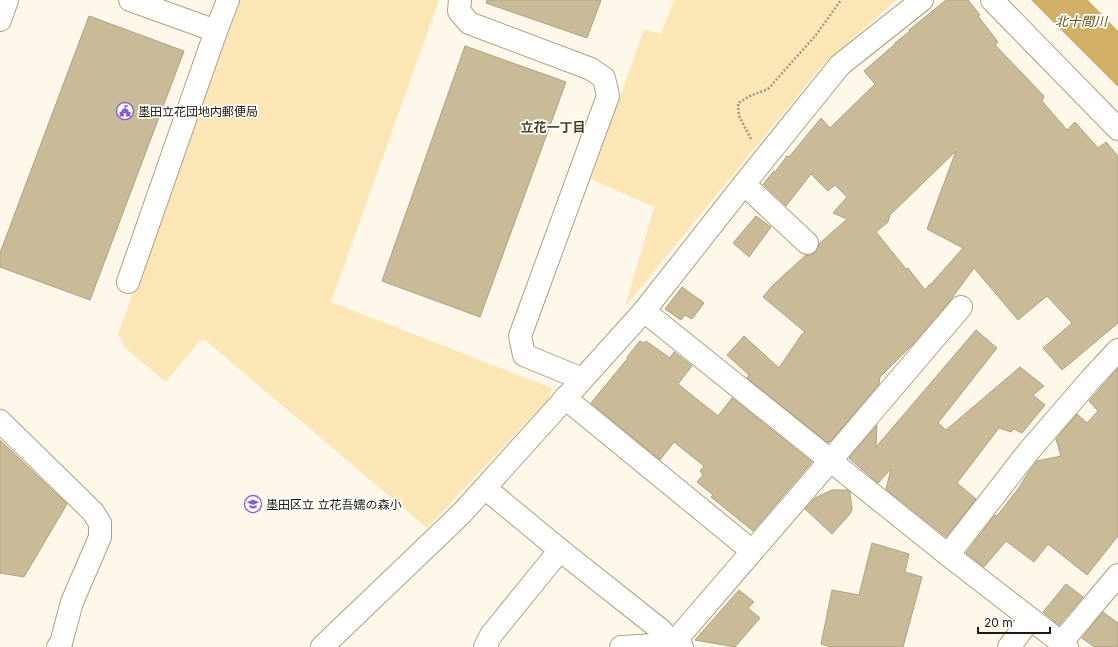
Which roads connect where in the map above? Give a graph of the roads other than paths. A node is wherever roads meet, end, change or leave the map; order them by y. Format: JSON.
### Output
{"nodes":[{"id":1,"x":7,"y":0,"type":"edge"},
{"id":2,"x":130,"y":0,"type":"edge"},
{"id":3,"x":228,"y":0,"type":"edge"},
{"id":4,"x":460,"y":0,"type":"edge"},
{"id":5,"x":922,"y":0,"type":"edge"},
{"id":6,"x":992,"y":0,"type":"edge"},
{"id":7,"x":0,"y":20,"type":"edge"},
{"id":8,"x":216,"y":30,"type":"junction"},
{"id":9,"x":1118,"y":129,"type":"edge"},
{"id":10,"x":744,"y":184,"type":"junction"},
{"id":11,"x":807,"y":243,"type":"dead end"},
{"id":12,"x":128,"y":282,"type":"dead end"},
{"id":13,"x":961,"y":307,"type":"dead end"},
{"id":14,"x":644,"y":311,"type":"junction"},
{"id":15,"x":1118,"y":350,"type":"edge"},
{"id":16,"x":582,"y":379,"type":"junction"},
{"id":17,"x":565,"y":398,"type":"junction"},
{"id":18,"x":0,"y":421,"type":"edge"},
{"id":19,"x":830,"y":461,"type":"junction"},
{"id":20,"x":485,"y":488,"type":"junction"},
{"id":21,"x":560,"y":550,"type":"junction"},
{"id":22,"x":752,"y":551,"type":"junction"},
{"id":23,"x":948,"y":556,"type":"junction"},
{"id":24,"x":1118,"y":575,"type":"edge"},
{"id":25,"x":1030,"y":619,"type":"junction"},
{"id":26,"x":1064,"y":645,"type":"edge"},
{"id":27,"x":674,"y":646,"type":"edge"},
{"id":28,"x":58,"y":647,"type":"edge"},
{"id":29,"x":322,"y":647,"type":"edge"},
{"id":30,"x":485,"y":647,"type":"edge"},
{"id":31,"x":621,"y":647,"type":"edge"},
{"id":32,"x":1010,"y":647,"type":"edge"}],
"edges":[{"from":1,"to":7,"type":"street"},
{"from":2,"to":8,"type":"street"},
{"from":3,"to":8,"type":"street"},
{"from":4,"to":16,"type":"street"},
{"from":5,"to":10,"type":"street"},
{"from":6,"to":9,"type":"street"},
{"from":8,"to":12,"type":"street"},
{"from":10,"to":11,"type":"street"},
{"from":10,"to":14,"type":"street"},
{"from":13,"to":19,"type":"street"},
{"from":14,"to":16,"type":"street"},
{"from":14,"to":19,"type":"street"},
{"from":15,"to":23,"type":"street"},
{"from":16,"to":17,"type":"street"},
{"from":17,"to":20,"type":"street"},
{"from":17,"to":22,"type":"street"},
{"from":18,"to":28,"type":"street"},
{"from":19,"to":22,"type":"street"},
{"from":19,"to":23,"type":"street"},
{"from":20,"to":21,"type":"street"},
{"from":20,"to":29,"type":"street"},
{"from":21,"to":27,"type":"street"},
{"from":21,"to":30,"type":"street"},
{"from":22,"to":27,"type":"street"},
{"from":23,"to":25,"type":"street"},
{"from":24,"to":26,"type":"street"},
{"from":25,"to":26,"type":"street"},
{"from":25,"to":32,"type":"street"},
{"from":27,"to":31,"type":"street"}]}
